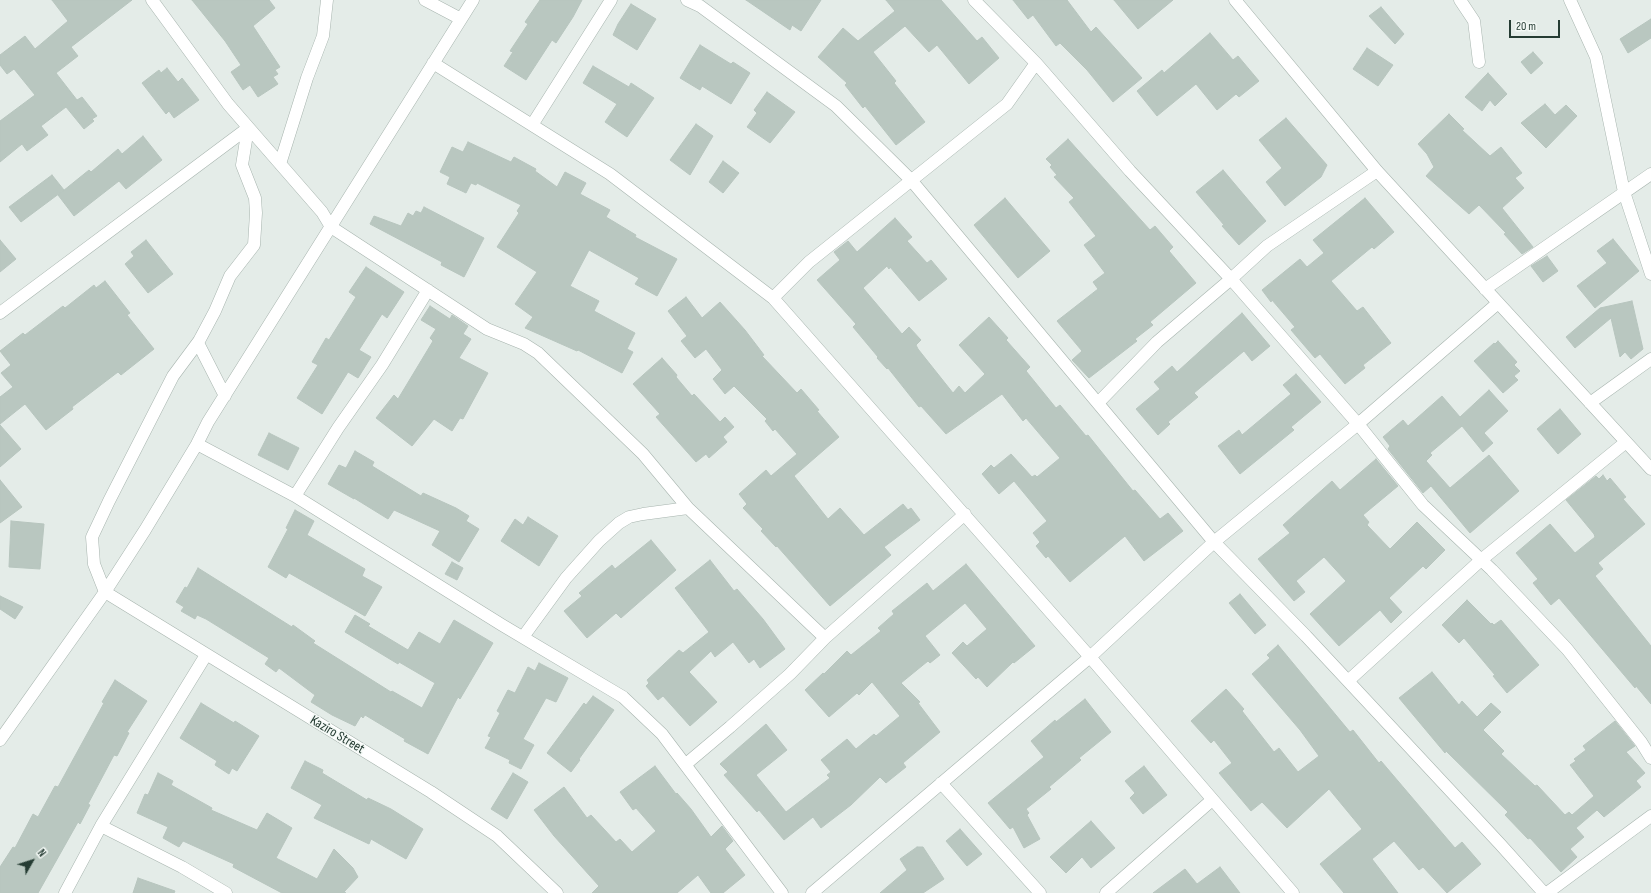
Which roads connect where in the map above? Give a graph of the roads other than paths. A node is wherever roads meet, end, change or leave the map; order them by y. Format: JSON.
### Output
{"nodes":[{"id":1,"x":152,"y":0,"type":"edge"},
{"id":2,"x":327,"y":0,"type":"edge"},
{"id":3,"x":425,"y":0,"type":"edge"},
{"id":4,"x":473,"y":0,"type":"edge"},
{"id":5,"x":611,"y":0,"type":"edge"},
{"id":6,"x":687,"y":0,"type":"edge"},
{"id":7,"x":974,"y":0,"type":"edge"},
{"id":8,"x":1234,"y":0,"type":"edge"},
{"id":9,"x":1460,"y":0,"type":"edge"},
{"id":10,"x":1570,"y":0,"type":"edge"},
{"id":11,"x":461,"y":19,"type":"junction"},
{"id":12,"x":1479,"y":62,"type":"dead end"},
{"id":13,"x":433,"y":63,"type":"junction"},
{"id":14,"x":1036,"y":63,"type":"junction"},
{"id":15,"x":532,"y":125,"type":"junction"},
{"id":16,"x":248,"y":128,"type":"junction"},
{"id":17,"x":280,"y":164,"type":"junction"},
{"id":18,"x":1377,"y":171,"type":"junction"},
{"id":19,"x":1651,"y":174,"type":"edge"},
{"id":20,"x":911,"y":180,"type":"junction"},
{"id":21,"x":1624,"y":192,"type":"junction"},
{"id":22,"x":331,"y":227,"type":"junction"},
{"id":23,"x":1651,"y":274,"type":"edge"},
{"id":24,"x":1231,"y":279,"type":"junction"},
{"id":25,"x":1485,"y":289,"type":"junction"},
{"id":26,"x":428,"y":290,"type":"junction"},
{"id":27,"x":773,"y":298,"type":"junction"},
{"id":28,"x":1498,"y":303,"type":"junction"},
{"id":29,"x":0,"y":313,"type":"edge"},
{"id":30,"x":198,"y":343,"type":"junction"},
{"id":31,"x":1651,"y":359,"type":"edge"},
{"id":32,"x":225,"y":396,"type":"junction"},
{"id":33,"x":1098,"y":403,"type":"junction"},
{"id":34,"x":1590,"y":403,"type":"junction"},
{"id":35,"x":1358,"y":424,"type":"junction"},
{"id":36,"x":1626,"y":442,"type":"junction"},
{"id":37,"x":197,"y":444,"type":"junction"},
{"id":38,"x":1651,"y":469,"type":"edge"},
{"id":39,"x":295,"y":496,"type":"junction"},
{"id":40,"x":688,"y":508,"type":"junction"},
{"id":41,"x":966,"y":514,"type":"junction"},
{"id":42,"x":1214,"y":542,"type":"junction"},
{"id":43,"x":1481,"y":560,"type":"junction"},
{"id":44,"x":105,"y":592,"type":"junction"},
{"id":45,"x":523,"y":637,"type":"junction"},
{"id":46,"x":825,"y":638,"type":"junction"},
{"id":47,"x":206,"y":655,"type":"junction"},
{"id":48,"x":1090,"y":656,"type":"junction"},
{"id":49,"x":1348,"y":681,"type":"junction"},
{"id":50,"x":0,"y":740,"type":"edge"},
{"id":51,"x":1651,"y":758,"type":"edge"},
{"id":52,"x":686,"y":764,"type":"junction"},
{"id":53,"x":941,"y":783,"type":"junction"},
{"id":54,"x":1212,"y":800,"type":"junction"},
{"id":55,"x":1651,"y":816,"type":"edge"},
{"id":56,"x":101,"y":826,"type":"junction"},
{"id":57,"x":65,"y":893,"type":"edge"},
{"id":58,"x":226,"y":893,"type":"edge"},
{"id":59,"x":557,"y":893,"type":"edge"},
{"id":60,"x":782,"y":893,"type":"edge"},
{"id":61,"x":812,"y":893,"type":"edge"},
{"id":62,"x":1040,"y":893,"type":"edge"},
{"id":63,"x":1106,"y":893,"type":"edge"},
{"id":64,"x":1293,"y":893,"type":"edge"},
{"id":65,"x":1544,"y":893,"type":"edge"},
{"id":66,"x":1548,"y":893,"type":"edge"}],
"edges":[{"from":1,"to":16,"type":"street"},
{"from":2,"to":17,"type":"street"},
{"from":3,"to":11,"type":"street"},
{"from":4,"to":11,"type":"street"},
{"from":5,"to":15,"type":"street"},
{"from":6,"to":20,"type":"street"},
{"from":7,"to":14,"type":"street"},
{"from":8,"to":18,"type":"street"},
{"from":9,"to":12,"type":"street"},
{"from":10,"to":21,"type":"street"},
{"from":11,"to":13,"type":"street"},
{"from":13,"to":15,"type":"street"},
{"from":13,"to":22,"type":"street"},
{"from":14,"to":20,"type":"street"},
{"from":14,"to":24,"type":"street"},
{"from":15,"to":27,"type":"street"},
{"from":16,"to":17,"type":"street"},
{"from":16,"to":29,"type":"street"},
{"from":16,"to":30,"type":"street"},
{"from":17,"to":22,"type":"street"},
{"from":18,"to":24,"type":"street"},
{"from":18,"to":25,"type":"street"},
{"from":19,"to":21,"type":"street"},
{"from":20,"to":27,"type":"street"},
{"from":20,"to":33,"type":"street"},
{"from":21,"to":23,"type":"street"},
{"from":21,"to":25,"type":"street"},
{"from":22,"to":26,"type":"street"},
{"from":22,"to":32,"type":"street"},
{"from":24,"to":33,"type":"street"},
{"from":24,"to":35,"type":"street"},
{"from":25,"to":28,"type":"street"},
{"from":26,"to":39,"type":"street"},
{"from":26,"to":40,"type":"street"},
{"from":27,"to":41,"type":"street"},
{"from":28,"to":34,"type":"street"},
{"from":28,"to":35,"type":"street"},
{"from":30,"to":32,"type":"street"},
{"from":30,"to":44,"type":"street"},
{"from":31,"to":34,"type":"street"},
{"from":32,"to":37,"type":"street"},
{"from":33,"to":42,"type":"street"},
{"from":34,"to":36,"type":"street"},
{"from":35,"to":42,"type":"street"},
{"from":35,"to":43,"type":"street"},
{"from":36,"to":38,"type":"street"},
{"from":36,"to":43,"type":"street"},
{"from":37,"to":39,"type":"street"},
{"from":37,"to":44,"type":"street"},
{"from":39,"to":45,"type":"street"},
{"from":40,"to":45,"type":"street"},
{"from":40,"to":46,"type":"street"},
{"from":41,"to":46,"type":"street"},
{"from":41,"to":48,"type":"street"},
{"from":42,"to":48,"type":"street"},
{"from":42,"to":49,"type":"street"},
{"from":43,"to":49,"type":"street"},
{"from":43,"to":51,"type":"street"},
{"from":44,"to":47,"type":"street","name":"Kaziro Street"},
{"from":44,"to":50,"type":"street"},
{"from":45,"to":52,"type":"street"},
{"from":46,"to":52,"type":"street"},
{"from":47,"to":56,"type":"street"},
{"from":47,"to":59,"type":"street","name":"Kaziro Street"},
{"from":48,"to":53,"type":"street"},
{"from":48,"to":54,"type":"street"},
{"from":49,"to":65,"type":"street"},
{"from":52,"to":60,"type":"street"},
{"from":53,"to":61,"type":"street"},
{"from":53,"to":62,"type":"street"},
{"from":54,"to":63,"type":"street"},
{"from":54,"to":64,"type":"street"},
{"from":55,"to":66,"type":"street"},
{"from":56,"to":57,"type":"street"},
{"from":56,"to":58,"type":"street"}]}
